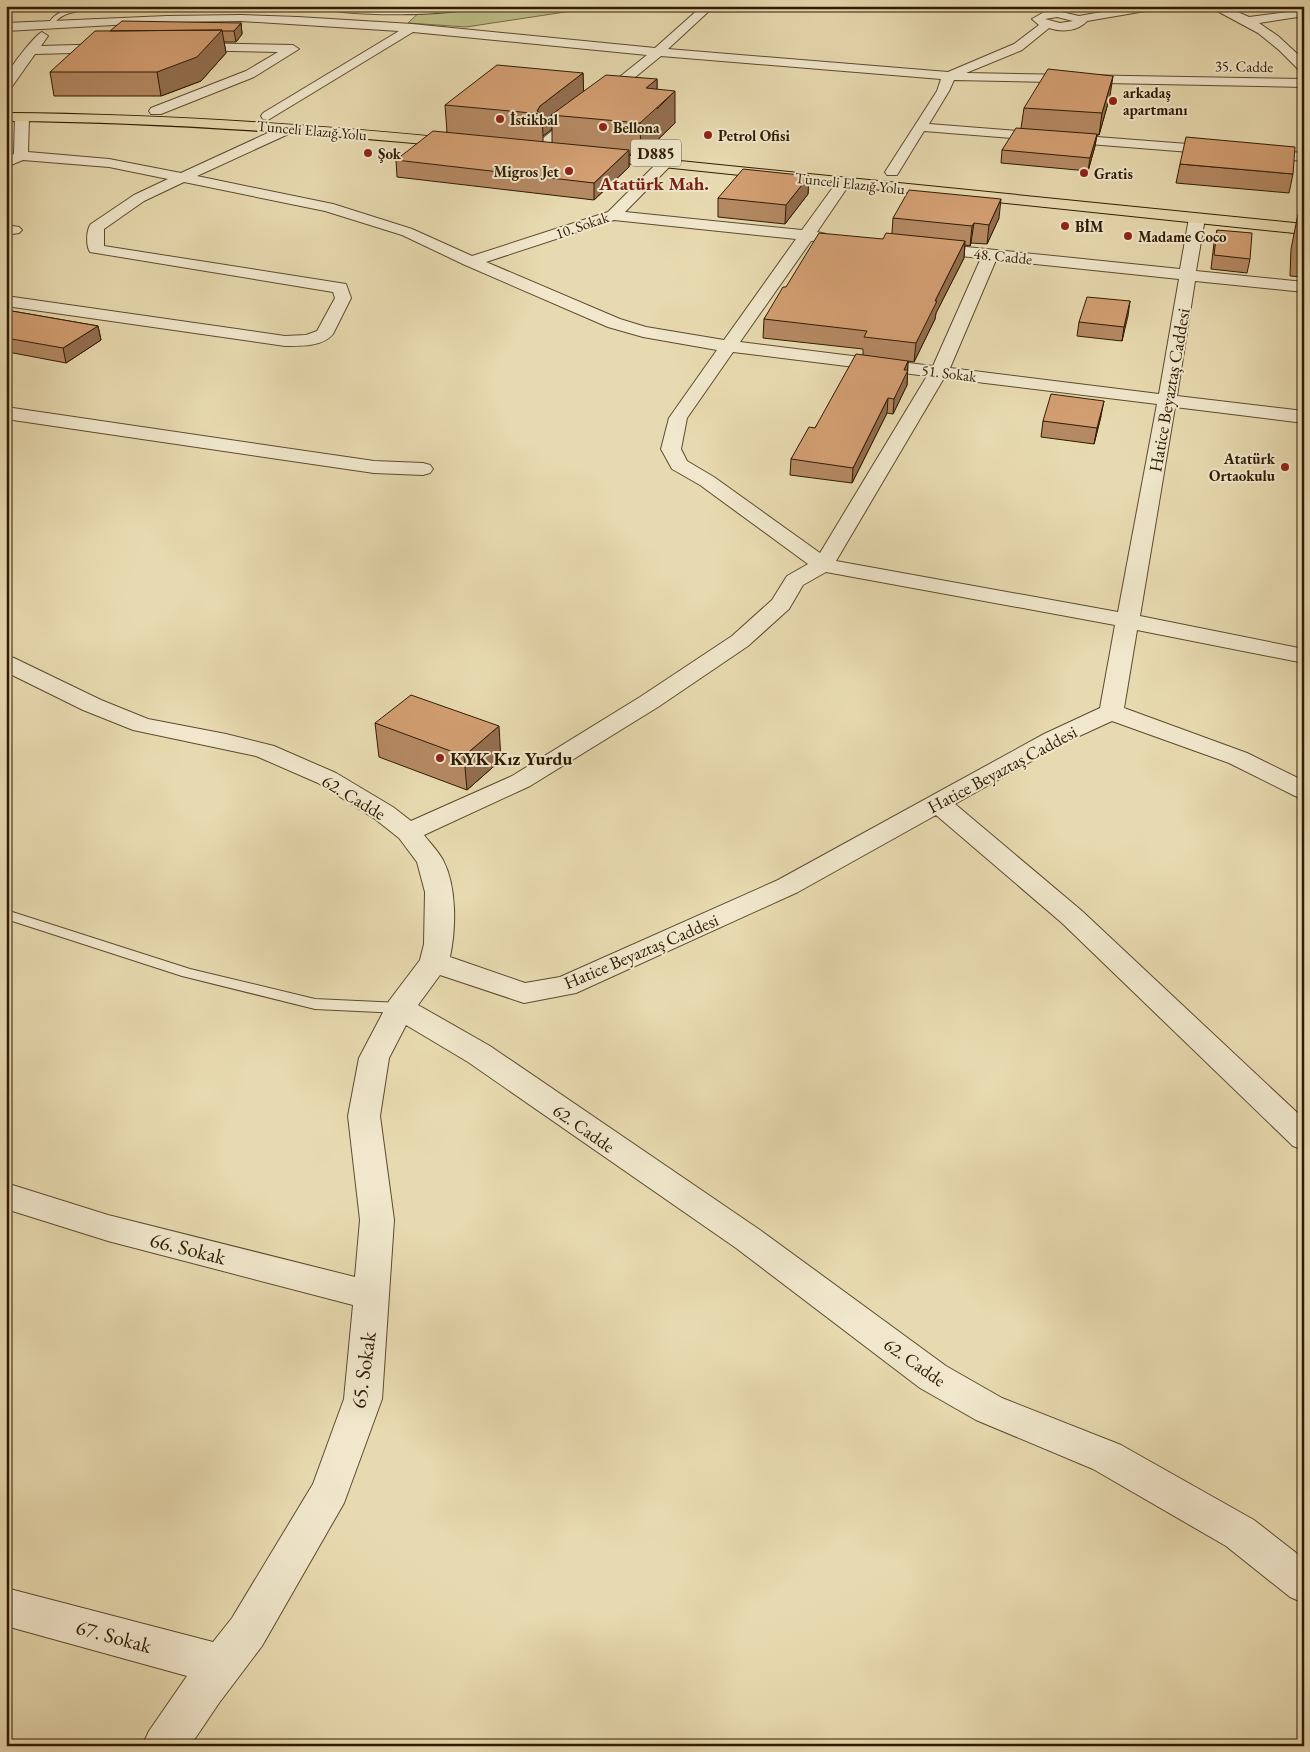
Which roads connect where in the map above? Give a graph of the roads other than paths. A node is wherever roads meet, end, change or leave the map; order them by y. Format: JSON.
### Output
{"nodes":[{"id":1,"x":91,"y":6,"type":"edge"},
{"id":2,"x":320,"y":6,"type":"edge"},
{"id":3,"x":478,"y":6,"type":"edge"},
{"id":4,"x":1158,"y":6,"type":"edge"},
{"id":5,"x":1213,"y":6,"type":"edge"},
{"id":6,"x":705,"y":9,"type":"dead end"},
{"id":7,"x":1304,"y":13,"type":"edge"},
{"id":8,"x":1047,"y":15,"type":"edge"},
{"id":9,"x":1080,"y":19,"type":"junction"},
{"id":10,"x":6,"y":20,"type":"edge"},
{"id":11,"x":319,"y":21,"type":"junction"},
{"id":12,"x":1248,"y":21,"type":"junction"},
{"id":13,"x":51,"y":25,"type":"junction"},
{"id":14,"x":1068,"y":26,"type":"junction"},
{"id":15,"x":6,"y":27,"type":"edge"},
{"id":16,"x":412,"y":28,"type":"junction"},
{"id":17,"x":1054,"y":37,"type":"dead end"},
{"id":18,"x":300,"y":42,"type":"junction"},
{"id":19,"x":125,"y":48,"type":"edge"},
{"id":20,"x":173,"y":48,"type":"edge"},
{"id":21,"x":30,"y":50,"type":"junction"},
{"id":22,"x":658,"y":52,"type":"junction"},
{"id":23,"x":1019,"y":64,"type":"dead end"},
{"id":24,"x":1304,"y":68,"type":"edge"},
{"id":25,"x":948,"y":76,"type":"junction"},
{"id":26,"x":997,"y":78,"type":"junction"},
{"id":27,"x":1304,"y":84,"type":"edge"},
{"id":28,"x":6,"y":85,"type":"edge"},
{"id":29,"x":6,"y":107,"type":"edge"},
{"id":30,"x":156,"y":111,"type":"junction"},
{"id":31,"x":268,"y":116,"type":"junction"},
{"id":32,"x":6,"y":117,"type":"edge"},
{"id":33,"x":22,"y":117,"type":"junction"},
{"id":34,"x":919,"y":127,"type":"junction"},
{"id":35,"x":290,"y":128,"type":"junction"},
{"id":36,"x":542,"y":145,"type":"joint"},
{"id":37,"x":563,"y":149,"type":"edge"},
{"id":38,"x":582,"y":151,"type":"edge"},
{"id":39,"x":1304,"y":157,"type":"edge"},
{"id":40,"x":13,"y":159,"type":"edge"},
{"id":41,"x":670,"y":159,"type":"junction"},
{"id":42,"x":892,"y":172,"type":"junction"},
{"id":43,"x":912,"y":175,"type":"dead end"},
{"id":44,"x":184,"y":177,"type":"junction"},
{"id":45,"x":941,"y":178,"type":"dead end"},
{"id":46,"x":844,"y":182,"type":"junction"},
{"id":47,"x":613,"y":215,"type":"junction"},
{"id":48,"x":1304,"y":217,"type":"edge"},
{"id":49,"x":1197,"y":218,"type":"junction"},
{"id":50,"x":1304,"y":229,"type":"edge"},
{"id":51,"x":806,"y":235,"type":"junction"},
{"id":52,"x":835,"y":238,"type":"edge"},
{"id":53,"x":913,"y":247,"type":"edge"},
{"id":54,"x":990,"y":255,"type":"junction"},
{"id":55,"x":471,"y":262,"type":"junction"},
{"id":56,"x":1188,"y":276,"type":"junction"},
{"id":57,"x":1304,"y":287,"type":"edge"},
{"id":58,"x":6,"y":301,"type":"edge"},
{"id":59,"x":730,"y":345,"type":"junction"},
{"id":60,"x":939,"y":372,"type":"junction"},
{"id":61,"x":1168,"y":400,"type":"junction"},
{"id":62,"x":6,"y":413,"type":"edge"},
{"id":63,"x":1304,"y":417,"type":"edge"},
{"id":64,"x":423,"y":469,"type":"dead end"},
{"id":65,"x":823,"y":565,"type":"junction"},
{"id":66,"x":1128,"y":621,"type":"junction"},
{"id":67,"x":1304,"y":656,"type":"edge"},
{"id":68,"x":6,"y":662,"type":"edge"},
{"id":69,"x":1111,"y":712,"type":"junction"},
{"id":70,"x":1304,"y":791,"type":"edge"},
{"id":71,"x":938,"y":803,"type":"junction"},
{"id":72,"x":408,"y":832,"type":"junction"},
{"id":73,"x":6,"y":914,"type":"edge"},
{"id":74,"x":434,"y":962,"type":"junction"},
{"id":75,"x":400,"y":1008,"type":"junction"},
{"id":76,"x":1304,"y":1138,"type":"edge"},
{"id":77,"x":6,"y":1196,"type":"edge"},
{"id":78,"x":371,"y":1295,"type":"junction"},
{"id":79,"x":1304,"y":1584,"type":"edge"},
{"id":80,"x":6,"y":1607,"type":"edge"},
{"id":81,"x":222,"y":1665,"type":"junction"},
{"id":82,"x":164,"y":1746,"type":"edge"}],
"edges":[{"from":1,"to":13,"type":"lane"},
{"from":2,"to":3,"type":"lane"},
{"from":4,"to":9,"type":"street"},
{"from":5,"to":12,"type":"street"},
{"from":6,"to":22,"type":"street"},
{"from":7,"to":12,"type":"street"},
{"from":8,"to":9,"type":"street"},
{"from":8,"to":14,"type":"street"},
{"from":8,"to":25,"type":"street"},
{"from":9,"to":14,"type":"street"},
{"from":10,"to":13,"type":"street"},
{"from":11,"to":13,"type":"street","name":"35. Cadde"},
{"from":11,"to":16,"type":"street","name":"35. Cadde"},
{"from":11,"to":18,"type":"street"},
{"from":12,"to":24,"type":"street"},
{"from":13,"to":15,"type":"street"},
{"from":13,"to":21,"type":"street"},
{"from":14,"to":17,"type":"street"},
{"from":16,"to":22,"type":"street","name":"35. Cadde"},
{"from":16,"to":31,"type":"street"},
{"from":18,"to":20,"type":"street"},
{"from":18,"to":30,"type":"street"},
{"from":19,"to":21,"type":"street"},
{"from":21,"to":28,"type":"street"},
{"from":22,"to":25,"type":"street","name":"35. Cadde"},
{"from":22,"to":36,"type":"street"},
{"from":23,"to":26,"type":"street"},
{"from":25,"to":26,"type":"street","name":"35. Cadde"},
{"from":25,"to":34,"type":"street"},
{"from":26,"to":27,"type":"street","name":"35. Cadde"},
{"from":29,"to":30,"type":"main road","name":"Tunceli Elazığ Yolu"},
{"from":30,"to":31,"type":"main road","name":"Tunceli Elazığ Yolu"},
{"from":31,"to":35,"type":"main road","name":"Tunceli Elazığ Yolu"},
{"from":32,"to":33,"type":"main road","name":"Tunceli Elazığ Yolu"},
{"from":33,"to":35,"type":"main road","name":"Tunceli Elazığ Yolu"},
{"from":33,"to":40,"type":"street"},
{"from":34,"to":39,"type":"street"},
{"from":34,"to":42,"type":"street"},
{"from":35,"to":44,"type":"street"},
{"from":36,"to":37,"type":"main road"},
{"from":38,"to":41,"type":"main road","name":"Tunceli Elazığ Yolu","number":"D885"},
{"from":40,"to":44,"type":"street","name":"51. Sokak"},
{"from":41,"to":42,"type":"main road","name":"Tunceli Elazığ Yolu","number":"D885"},
{"from":41,"to":46,"type":"main road","name":"Tunceli Elazığ Yolu","number":"D885"},
{"from":41,"to":47,"type":"street","name":"10. Sokak"},
{"from":42,"to":43,"type":"main road","name":"Tunceli Elazığ Yolu","number":"D885"},
{"from":44,"to":55,"type":"street","name":"51. Sokak"},
{"from":44,"to":58,"type":"street"},
{"from":45,"to":48,"type":"main road"},
{"from":46,"to":49,"type":"main road","name":"Tunceli Elazığ Yolu","number":"D885"},
{"from":46,"to":51,"type":"street"},
{"from":47,"to":51,"type":"street"},
{"from":47,"to":55,"type":"street","name":"10. Sokak"},
{"from":49,"to":50,"type":"main road","name":"Tunceli Elazığ Yolu","number":"D885"},
{"from":49,"to":56,"type":"street","name":"Hatice Beyaztaş Caddesi"},
{"from":51,"to":52,"type":"street"},
{"from":51,"to":59,"type":"street"},
{"from":53,"to":54,"type":"street","name":"48. Cadde"},
{"from":54,"to":56,"type":"street","name":"48. Cadde"},
{"from":54,"to":60,"type":"street"},
{"from":55,"to":59,"type":"street","name":"51. Sokak"},
{"from":56,"to":57,"type":"street","name":"48. Cadde"},
{"from":56,"to":61,"type":"street","name":"Hatice Beyaztaş Caddesi"},
{"from":59,"to":60,"type":"street","name":"51. Sokak"},
{"from":59,"to":65,"type":"street"},
{"from":60,"to":61,"type":"street","name":"51. Sokak"},
{"from":60,"to":65,"type":"street"},
{"from":61,"to":63,"type":"street","name":"51. Sokak"},
{"from":61,"to":66,"type":"street","name":"Hatice Beyaztaş Caddesi"},
{"from":62,"to":64,"type":"street"},
{"from":65,"to":66,"type":"street"},
{"from":65,"to":72,"type":"street"},
{"from":66,"to":67,"type":"street"},
{"from":66,"to":69,"type":"street","name":"Hatice Beyaztaş Caddesi"},
{"from":68,"to":72,"type":"street","name":"62. Cadde"},
{"from":69,"to":70,"type":"street"},
{"from":69,"to":71,"type":"street","name":"Hatice Beyaztaş Caddesi"},
{"from":71,"to":74,"type":"street","name":"Hatice Beyaztaş Caddesi"},
{"from":71,"to":76,"type":"street"},
{"from":72,"to":74,"type":"street","name":"62. Cadde"},
{"from":73,"to":75,"type":"lane"},
{"from":74,"to":75,"type":"street","name":"62. Cadde"},
{"from":75,"to":78,"type":"street","name":"65. Sokak"},
{"from":75,"to":79,"type":"street","name":"62. Cadde"},
{"from":77,"to":78,"type":"street","name":"66. Sokak"},
{"from":78,"to":81,"type":"street","name":"65. Sokak"},
{"from":80,"to":81,"type":"street","name":"67. Sokak"},
{"from":81,"to":82,"type":"street","name":"65. Sokak"}]}
